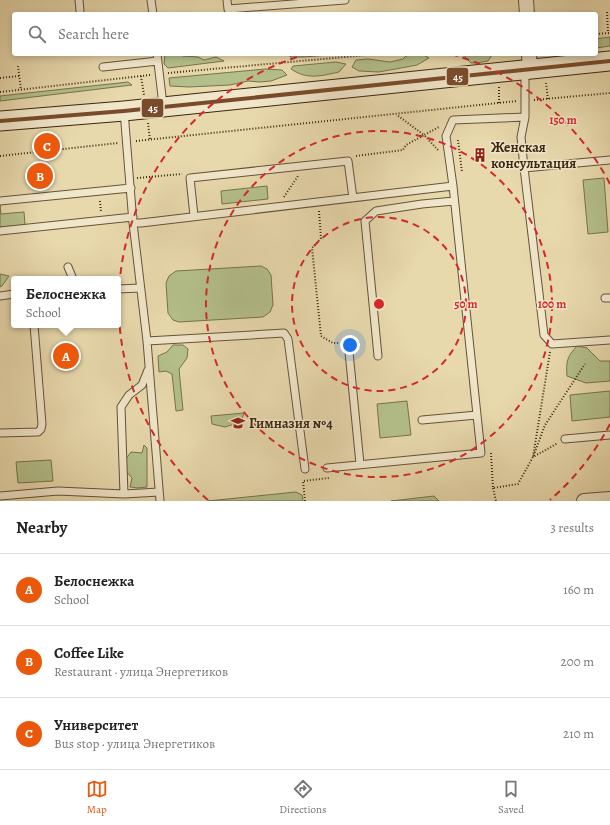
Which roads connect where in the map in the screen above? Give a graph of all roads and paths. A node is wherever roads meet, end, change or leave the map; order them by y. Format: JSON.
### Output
{"nodes":[{"id":1,"x":79,"y":0,"type":"edge"},
{"id":2,"x":151,"y":0,"type":"edge"},
{"id":3,"x":227,"y":0,"type":"edge"},
{"id":4,"x":345,"y":0,"type":"edge"},
{"id":5,"x":526,"y":0,"type":"edge"},
{"id":6,"x":80,"y":11,"type":"dead end"},
{"id":7,"x":153,"y":12,"type":"edge"},
{"id":8,"x":527,"y":12,"type":"edge"},
{"id":9,"x":607,"y":12,"type":"dead end"},
{"id":10,"x":609,"y":33,"type":"edge"},
{"id":11,"x":598,"y":34,"type":"edge"},
{"id":12,"x":356,"y":56,"type":"edge"},
{"id":13,"x":158,"y":57,"type":"edge"},
{"id":14,"x":610,"y":61,"type":"edge"},
{"id":15,"x":528,"y":65,"type":"edge"},
{"id":16,"x":18,"y":66,"type":"dead end"},
{"id":17,"x":103,"y":67,"type":"dead end"},
{"id":18,"x":159,"y":74,"type":"junction"},
{"id":19,"x":19,"y":76,"type":"junction"},
{"id":20,"x":0,"y":78,"type":"edge"},
{"id":21,"x":21,"y":90,"type":"junction"},
{"id":22,"x":0,"y":92,"type":"edge"},
{"id":23,"x":610,"y":93,"type":"edge"},
{"id":24,"x":525,"y":100,"type":"junction"},
{"id":25,"x":163,"y":107,"type":"junction"},
{"id":26,"x":124,"y":111,"type":"junction"},
{"id":27,"x":525,"y":117,"type":"junction"},
{"id":28,"x":0,"y":122,"type":"edge"},
{"id":29,"x":458,"y":140,"type":"dead end"},
{"id":30,"x":127,"y":141,"type":"junction"},
{"id":31,"x":0,"y":156,"type":"edge"},
{"id":32,"x":610,"y":160,"type":"edge"},
{"id":33,"x":304,"y":166,"type":"junction"},
{"id":34,"x":524,"y":168,"type":"junction"},
{"id":35,"x":462,"y":179,"type":"dead end"},
{"id":36,"x":453,"y":186,"type":"junction"},
{"id":37,"x":131,"y":188,"type":"junction"},
{"id":38,"x":99,"y":192,"type":"junction"},
{"id":39,"x":353,"y":198,"type":"junction"},
{"id":40,"x":0,"y":201,"type":"edge"},
{"id":41,"x":454,"y":201,"type":"junction"},
{"id":42,"x":318,"y":202,"type":"junction"},
{"id":43,"x":278,"y":206,"type":"junction"},
{"id":44,"x":194,"y":216,"type":"junction"},
{"id":45,"x":133,"y":220,"type":"junction"},
{"id":46,"x":102,"y":221,"type":"junction"},
{"id":47,"x":0,"y":232,"type":"edge"},
{"id":48,"x":68,"y":267,"type":"dead end"},
{"id":49,"x":72,"y":276,"type":"edge"},
{"id":50,"x":140,"y":288,"type":"junction"},
{"id":51,"x":121,"y":289,"type":"edge"},
{"id":52,"x":11,"y":294,"type":"edge"},
{"id":53,"x":0,"y":296,"type":"edge"},
{"id":54,"x":34,"y":328,"type":"edge"},
{"id":55,"x":610,"y":340,"type":"edge"},
{"id":56,"x":147,"y":341,"type":"junction"},
{"id":57,"x":348,"y":342,"type":"joint"},
{"id":58,"x":552,"y":344,"type":"junction"},
{"id":59,"x":378,"y":356,"type":"dead end"},
{"id":60,"x":585,"y":364,"type":"dead end"},
{"id":61,"x":149,"y":368,"type":"junction"},
{"id":62,"x":477,"y":415,"type":"junction"},
{"id":63,"x":422,"y":420,"type":"dead end"},
{"id":64,"x":0,"y":432,"type":"edge"},
{"id":65,"x":610,"y":435,"type":"edge"},
{"id":66,"x":564,"y":439,"type":"joint"},
{"id":67,"x":491,"y":453,"type":"dead end"},
{"id":68,"x":533,"y":457,"type":"junction"},
{"id":69,"x":360,"y":464,"type":"junction"},
{"id":70,"x":327,"y":468,"type":"dead end"},
{"id":71,"x":305,"y":469,"type":"dead end"},
{"id":72,"x":334,"y":478,"type":"dead end"},
{"id":73,"x":493,"y":488,"type":"junction"},
{"id":74,"x":159,"y":492,"type":"junction"},
{"id":75,"x":124,"y":494,"type":"junction"},
{"id":76,"x":0,"y":496,"type":"edge"},
{"id":77,"x":610,"y":498,"type":"edge"},
{"id":78,"x":160,"y":501,"type":"edge"},
{"id":79,"x":306,"y":501,"type":"edge"},
{"id":80,"x":496,"y":501,"type":"edge"},
{"id":81,"x":584,"y":501,"type":"edge"}],
"edges":[{"from":1,"to":6,"type":"lane"},
{"from":2,"to":7,"type":"lane"},
{"from":3,"to":4,"type":"lane"},
{"from":5,"to":8,"type":"street"},
{"from":9,"to":10,"type":"path"},
{"from":10,"to":11,"type":"path"},
{"from":12,"to":18,"type":"path"},
{"from":13,"to":17,"type":"lane"},
{"from":13,"to":18,"type":"lane"},
{"from":14,"to":15,"type":"main road"},
{"from":15,"to":24,"type":"lane"},
{"from":15,"to":25,"type":"main road"},
{"from":16,"to":19,"type":"path"},
{"from":18,"to":21,"type":"path"},
{"from":18,"to":25,"type":"lane"},
{"from":19,"to":20,"type":"path"},
{"from":19,"to":21,"type":"path"},
{"from":21,"to":22,"type":"path"},
{"from":23,"to":24,"type":"path"},
{"from":24,"to":27,"type":"lane"},
{"from":24,"to":30,"type":"path"},
{"from":25,"to":26,"type":"main road"},
{"from":26,"to":28,"type":"main road"},
{"from":26,"to":30,"type":"lane"},
{"from":27,"to":34,"type":"lane"},
{"from":27,"to":36,"type":"lane"},
{"from":29,"to":35,"type":"path"},
{"from":30,"to":31,"type":"path"},
{"from":30,"to":37,"type":"lane"},
{"from":32,"to":34,"type":"lane"},
{"from":33,"to":39,"type":"lane"},
{"from":33,"to":43,"type":"path"},
{"from":33,"to":44,"type":"lane"},
{"from":34,"to":58,"type":"lane"},
{"from":36,"to":39,"type":"lane"},
{"from":36,"to":41,"type":"lane"},
{"from":37,"to":38,"type":"lane"},
{"from":37,"to":45,"type":"lane"},
{"from":38,"to":40,"type":"lane"},
{"from":38,"to":46,"type":"path"},
{"from":39,"to":42,"type":"lane"},
{"from":41,"to":59,"type":"lane"},
{"from":41,"to":62,"type":"lane"},
{"from":42,"to":43,"type":"lane"},
{"from":42,"to":57,"type":"path"},
{"from":43,"to":44,"type":"lane"},
{"from":44,"to":45,"type":"lane"},
{"from":45,"to":46,"type":"lane"},
{"from":45,"to":50,"type":"lane"},
{"from":46,"to":47,"type":"lane"},
{"from":48,"to":49,"type":"lane"},
{"from":50,"to":51,"type":"lane"},
{"from":50,"to":56,"type":"lane"},
{"from":52,"to":53,"type":"lane"},
{"from":54,"to":64,"type":"lane"},
{"from":55,"to":58,"type":"lane"},
{"from":56,"to":61,"type":"lane"},
{"from":56,"to":71,"type":"lane"},
{"from":57,"to":69,"type":"lane"},
{"from":58,"to":68,"type":"path"},
{"from":60,"to":68,"type":"path"},
{"from":61,"to":74,"type":"lane"},
{"from":61,"to":75,"type":"lane"},
{"from":62,"to":63,"type":"lane"},
{"from":62,"to":69,"type":"lane"},
{"from":65,"to":66,"type":"lane"},
{"from":66,"to":68,"type":"path"},
{"from":67,"to":73,"type":"path"},
{"from":68,"to":73,"type":"path"},
{"from":69,"to":70,"type":"lane"},
{"from":72,"to":79,"type":"path"},
{"from":73,"to":80,"type":"path"},
{"from":74,"to":75,"type":"lane"},
{"from":74,"to":78,"type":"lane"},
{"from":75,"to":76,"type":"lane"},
{"from":77,"to":81,"type":"street"}]}
